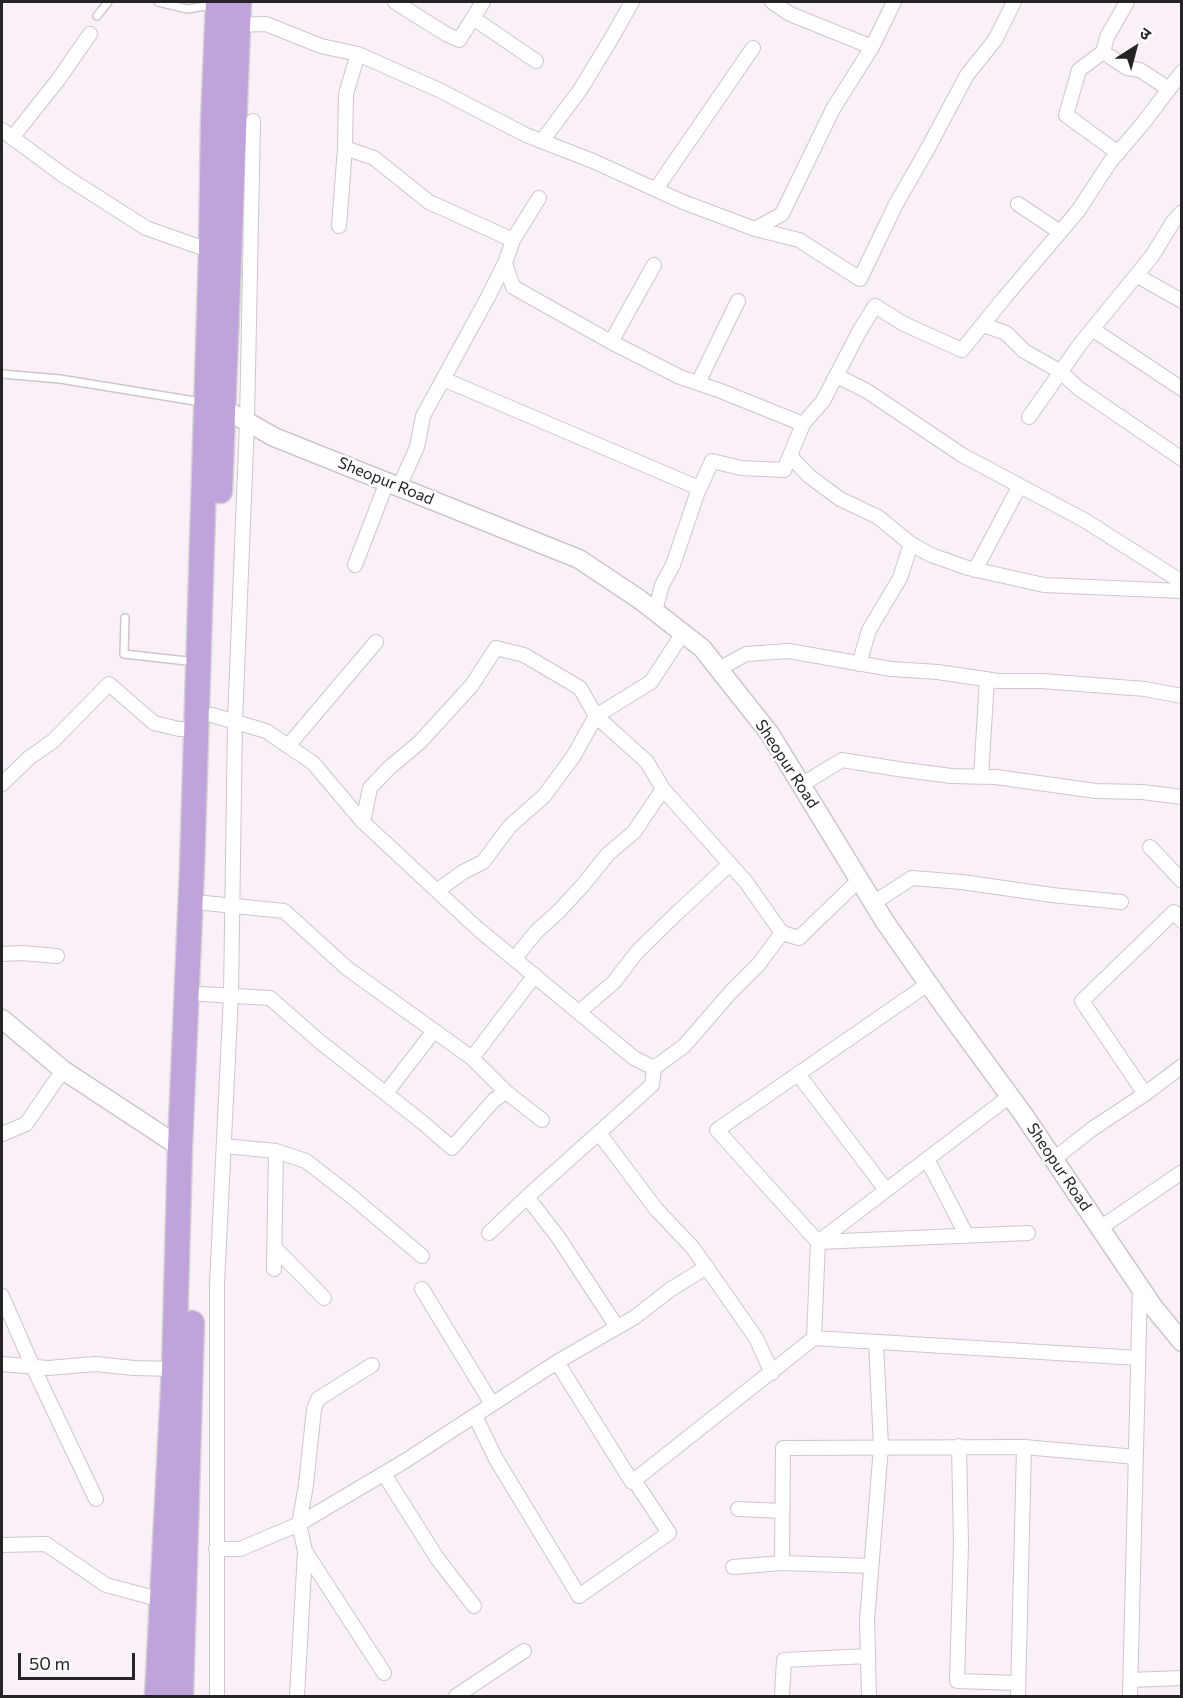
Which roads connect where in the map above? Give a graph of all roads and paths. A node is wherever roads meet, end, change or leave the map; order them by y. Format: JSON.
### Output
{"nodes":[{"id":1,"x":108,"y":2,"type":"edge"},
{"id":2,"x":158,"y":2,"type":"edge"},
{"id":3,"x":395,"y":2,"type":"edge"},
{"id":4,"x":483,"y":2,"type":"edge"},
{"id":5,"x":632,"y":2,"type":"edge"},
{"id":6,"x":772,"y":2,"type":"edge"},
{"id":7,"x":894,"y":2,"type":"edge"},
{"id":8,"x":1014,"y":2,"type":"edge"},
{"id":9,"x":1127,"y":2,"type":"edge"},
{"id":10,"x":228,"y":8,"type":"edge"},
{"id":11,"x":97,"y":16,"type":"dead end"},
{"id":12,"x":473,"y":18,"type":"junction"},
{"id":13,"x":90,"y":34,"type":"dead end"},
{"id":14,"x":872,"y":47,"type":"junction"},
{"id":15,"x":753,"y":48,"type":"dead end"},
{"id":16,"x":1103,"y":52,"type":"junction"},
{"id":17,"x":358,"y":54,"type":"junction"},
{"id":18,"x":536,"y":61,"type":"dead end"},
{"id":19,"x":1182,"y":72,"type":"edge"},
{"id":20,"x":1169,"y":89,"type":"junction"},
{"id":21,"x":253,"y":121,"type":"dead end"},
{"id":22,"x":7,"y":134,"type":"edge"},
{"id":23,"x":542,"y":141,"type":"junction"},
{"id":24,"x":345,"y":148,"type":"junction"},
{"id":25,"x":1118,"y":153,"type":"junction"},
{"id":26,"x":656,"y":189,"type":"junction"},
{"id":27,"x":539,"y":198,"type":"dead end"},
{"id":28,"x":1018,"y":204,"type":"dead end"},
{"id":29,"x":1182,"y":212,"type":"edge"},
{"id":30,"x":339,"y":226,"type":"dead end"},
{"id":31,"x":755,"y":229,"type":"junction"},
{"id":32,"x":1059,"y":232,"type":"junction"},
{"id":33,"x":513,"y":240,"type":"junction"},
{"id":34,"x":211,"y":251,"type":"junction"},
{"id":35,"x":504,"y":263,"type":"junction"},
{"id":36,"x":654,"y":266,"type":"dead end"},
{"id":37,"x":1136,"y":275,"type":"junction"},
{"id":38,"x":1182,"y":301,"type":"edge"},
{"id":39,"x":738,"y":302,"type":"dead end"},
{"id":40,"x":983,"y":325,"type":"junction"},
{"id":41,"x":1092,"y":329,"type":"junction"},
{"id":42,"x":611,"y":342,"type":"junction"},
{"id":43,"x":1061,"y":372,"type":"junction"},
{"id":44,"x":2,"y":374,"type":"edge"},
{"id":45,"x":837,"y":376,"type":"junction"},
{"id":46,"x":443,"y":379,"type":"junction"},
{"id":47,"x":698,"y":383,"type":"junction"},
{"id":48,"x":1182,"y":389,"type":"edge"},
{"id":49,"x":215,"y":406,"type":"junction"},
{"id":50,"x":1029,"y":417,"type":"dead end"},
{"id":51,"x":247,"y":422,"type":"junction"},
{"id":52,"x":803,"y":424,"type":"junction"},
{"id":53,"x":790,"y":456,"type":"junction"},
{"id":54,"x":1182,"y":459,"type":"edge"},
{"id":55,"x":393,"y":484,"type":"junction"},
{"id":56,"x":1019,"y":487,"type":"junction"},
{"id":57,"x":699,"y":488,"type":"junction"},
{"id":58,"x":911,"y":544,"type":"junction"},
{"id":59,"x":355,"y":565,"type":"dead end"},
{"id":60,"x":975,"y":570,"type":"junction"},
{"id":61,"x":1182,"y":582,"type":"edge"},
{"id":62,"x":1182,"y":591,"type":"edge"},
{"id":63,"x":655,"y":611,"type":"junction"},
{"id":64,"x":125,"y":618,"type":"dead end"},
{"id":65,"x":683,"y":633,"type":"junction"},
{"id":66,"x":376,"y":642,"type":"dead end"},
{"id":67,"x":198,"y":663,"type":"junction"},
{"id":68,"x":859,"y":664,"type":"junction"},
{"id":69,"x":719,"y":669,"type":"junction"},
{"id":70,"x":987,"y":679,"type":"junction"},
{"id":71,"x":1182,"y":696,"type":"edge"},
{"id":72,"x":596,"y":716,"type":"junction"},
{"id":73,"x":204,"y":722,"type":"junction"},
{"id":74,"x":235,"y":722,"type":"junction"},
{"id":75,"x":288,"y":746,"type":"junction"},
{"id":76,"x":981,"y":777,"type":"junction"},
{"id":77,"x":2,"y":784,"type":"edge"},
{"id":78,"x":801,"y":785,"type":"junction"},
{"id":79,"x":663,"y":789,"type":"junction"},
{"id":80,"x":1182,"y":796,"type":"edge"},
{"id":81,"x":363,"y":822,"type":"junction"},
{"id":82,"x":1149,"y":847,"type":"dead end"},
{"id":83,"x":730,"y":864,"type":"junction"},
{"id":84,"x":860,"y":880,"type":"junction"},
{"id":85,"x":1182,"y":881,"type":"edge"},
{"id":86,"x":438,"y":891,"type":"junction"},
{"id":87,"x":1121,"y":902,"type":"dead end"},
{"id":88,"x":205,"y":903,"type":"junction"},
{"id":89,"x":873,"y":903,"type":"junction"},
{"id":90,"x":232,"y":905,"type":"junction"},
{"id":91,"x":1182,"y":921,"type":"edge"},
{"id":92,"x":782,"y":933,"type":"junction"},
{"id":93,"x":2,"y":954,"type":"edge"},
{"id":94,"x":57,"y":956,"type":"dead end"},
{"id":95,"x":514,"y":958,"type":"junction"},
{"id":96,"x":535,"y":975,"type":"junction"},
{"id":97,"x":928,"y":984,"type":"junction"},
{"id":98,"x":201,"y":994,"type":"junction"},
{"id":99,"x":231,"y":995,"type":"junction"},
{"id":100,"x":579,"y":1012,"type":"junction"},
{"id":101,"x":2,"y":1019,"type":"edge"},
{"id":102,"x":435,"y":1031,"type":"junction"},
{"id":103,"x":472,"y":1058,"type":"junction"},
{"id":104,"x":1182,"y":1066,"type":"edge"},
{"id":105,"x":654,"y":1068,"type":"junction"},
{"id":106,"x":63,"y":1070,"type":"junction"},
{"id":107,"x":798,"y":1074,"type":"junction"},
{"id":108,"x":506,"y":1092,"type":"junction"},
{"id":109,"x":386,"y":1094,"type":"junction"},
{"id":110,"x":1145,"y":1094,"type":"junction"},
{"id":111,"x":1010,"y":1096,"type":"junction"},
{"id":112,"x":542,"y":1120,"type":"dead end"},
{"id":113,"x":599,"y":1132,"type":"junction"},
{"id":114,"x":2,"y":1134,"type":"edge"},
{"id":115,"x":224,"y":1146,"type":"junction"},
{"id":116,"x":180,"y":1148,"type":"junction"},
{"id":117,"x":276,"y":1151,"type":"junction"},
{"id":118,"x":927,"y":1159,"type":"junction"},
{"id":119,"x":1054,"y":1159,"type":"junction"},
{"id":120,"x":1182,"y":1172,"type":"edge"},
{"id":121,"x":886,"y":1190,"type":"junction"},
{"id":122,"x":526,"y":1197,"type":"junction"},
{"id":123,"x":1101,"y":1228,"type":"junction"},
{"id":124,"x":489,"y":1233,"type":"dead end"},
{"id":125,"x":1028,"y":1233,"type":"dead end"},
{"id":126,"x":967,"y":1236,"type":"junction"},
{"id":127,"x":818,"y":1242,"type":"junction"},
{"id":128,"x":274,"y":1247,"type":"junction"},
{"id":129,"x":422,"y":1256,"type":"dead end"},
{"id":130,"x":706,"y":1267,"type":"junction"},
{"id":131,"x":274,"y":1269,"type":"dead end"},
{"id":132,"x":1140,"y":1287,"type":"junction"},
{"id":133,"x":422,"y":1289,"type":"dead end"},
{"id":134,"x":2,"y":1296,"type":"edge"},
{"id":135,"x":324,"y":1298,"type":"dead end"},
{"id":136,"x":617,"y":1327,"type":"junction"},
{"id":137,"x":814,"y":1338,"type":"junction"},
{"id":138,"x":876,"y":1342,"type":"junction"},
{"id":139,"x":1182,"y":1342,"type":"edge"},
{"id":140,"x":1138,"y":1358,"type":"junction"},
{"id":141,"x":557,"y":1362,"type":"junction"},
{"id":142,"x":2,"y":1364,"type":"edge"},
{"id":143,"x":372,"y":1365,"type":"dead end"},
{"id":144,"x":33,"y":1366,"type":"junction"},
{"id":145,"x":174,"y":1369,"type":"junction"},
{"id":146,"x":771,"y":1373,"type":"junction"},
{"id":147,"x":492,"y":1404,"type":"junction"},
{"id":148,"x":475,"y":1416,"type":"junction"},
{"id":149,"x":959,"y":1446,"type":"junction"},
{"id":150,"x":881,"y":1447,"type":"junction"},
{"id":151,"x":1024,"y":1447,"type":"junction"},
{"id":152,"x":1136,"y":1457,"type":"junction"},
{"id":153,"x":384,"y":1474,"type":"junction"},
{"id":154,"x":634,"y":1480,"type":"junction"},
{"id":155,"x":96,"y":1498,"type":"dead end"},
{"id":156,"x":738,"y":1509,"type":"dead end"},
{"id":157,"x":782,"y":1511,"type":"junction"},
{"id":158,"x":299,"y":1524,"type":"junction"},
{"id":159,"x":2,"y":1545,"type":"edge"},
{"id":160,"x":216,"y":1549,"type":"junction"},
{"id":161,"x":305,"y":1551,"type":"junction"},
{"id":162,"x":782,"y":1563,"type":"junction"},
{"id":163,"x":871,"y":1566,"type":"junction"},
{"id":164,"x":733,"y":1567,"type":"dead end"},
{"id":165,"x":162,"y":1600,"type":"junction"},
{"id":166,"x":474,"y":1606,"type":"dead end"},
{"id":167,"x":524,"y":1651,"type":"dead end"},
{"id":168,"x":868,"y":1656,"type":"junction"},
{"id":169,"x":384,"y":1673,"type":"dead end"},
{"id":170,"x":1182,"y":1678,"type":"edge"},
{"id":171,"x":1130,"y":1680,"type":"junction"},
{"id":172,"x":1018,"y":1690,"type":"edge"},
{"id":173,"x":157,"y":1696,"type":"edge"},
{"id":174,"x":181,"y":1696,"type":"edge"},
{"id":175,"x":216,"y":1696,"type":"edge"},
{"id":176,"x":297,"y":1696,"type":"edge"},
{"id":177,"x":456,"y":1696,"type":"edge"},
{"id":178,"x":782,"y":1696,"type":"edge"},
{"id":179,"x":869,"y":1696,"type":"edge"},
{"id":180,"x":1130,"y":1696,"type":"edge"}],
"edges":[{"from":1,"to":11,"type":"lane"},
{"from":2,"to":10,"type":"lane"},
{"from":3,"to":12,"type":"street"},
{"from":4,"to":12,"type":"street"},
{"from":5,"to":23,"type":"street"},
{"from":6,"to":14,"type":"street"},
{"from":7,"to":14,"type":"street"},
{"from":8,"to":31,"type":"street"},
{"from":9,"to":16,"type":"street"},
{"from":10,"to":17,"type":"street"},
{"from":10,"to":34,"type":"highway"},
{"from":10,"to":49,"type":"highway"},
{"from":12,"to":18,"type":"street"},
{"from":13,"to":22,"type":"street"},
{"from":14,"to":31,"type":"street"},
{"from":15,"to":26,"type":"street"},
{"from":16,"to":20,"type":"street"},
{"from":16,"to":25,"type":"street"},
{"from":17,"to":23,"type":"street"},
{"from":17,"to":24,"type":"street"},
{"from":19,"to":20,"type":"street"},
{"from":20,"to":25,"type":"street"},
{"from":21,"to":51,"type":"street"},
{"from":22,"to":34,"type":"street"},
{"from":23,"to":26,"type":"street"},
{"from":24,"to":30,"type":"street"},
{"from":24,"to":33,"type":"street"},
{"from":25,"to":32,"type":"street"},
{"from":26,"to":31,"type":"street"},
{"from":27,"to":33,"type":"street"},
{"from":28,"to":32,"type":"street"},
{"from":29,"to":37,"type":"street"},
{"from":32,"to":40,"type":"street"},
{"from":33,"to":35,"type":"street"},
{"from":34,"to":49,"type":"highway"},
{"from":35,"to":42,"type":"street"},
{"from":35,"to":46,"type":"street"},
{"from":36,"to":42,"type":"street"},
{"from":37,"to":38,"type":"street"},
{"from":37,"to":41,"type":"street"},
{"from":39,"to":47,"type":"street"},
{"from":40,"to":43,"type":"street"},
{"from":40,"to":45,"type":"street"},
{"from":41,"to":43,"type":"street"},
{"from":41,"to":48,"type":"street"},
{"from":42,"to":47,"type":"street"},
{"from":43,"to":50,"type":"street"},
{"from":43,"to":54,"type":"street"},
{"from":44,"to":49,"type":"lane"},
{"from":45,"to":52,"type":"street"},
{"from":45,"to":56,"type":"street"},
{"from":46,"to":55,"type":"street"},
{"from":46,"to":57,"type":"street"},
{"from":47,"to":52,"type":"street"},
{"from":49,"to":51,"type":"street","name":"Sheopur Road"},
{"from":49,"to":67,"type":"highway"},
{"from":49,"to":73,"type":"highway"},
{"from":51,"to":55,"type":"street","name":"Sheopur Road"},
{"from":51,"to":74,"type":"street"},
{"from":52,"to":53,"type":"street"},
{"from":53,"to":57,"type":"street"},
{"from":53,"to":58,"type":"street"},
{"from":55,"to":59,"type":"street"},
{"from":55,"to":63,"type":"street","name":"Sheopur Road"},
{"from":56,"to":60,"type":"street"},
{"from":56,"to":61,"type":"street"},
{"from":57,"to":63,"type":"street"},
{"from":58,"to":60,"type":"street"},
{"from":58,"to":68,"type":"street"},
{"from":60,"to":62,"type":"street"},
{"from":63,"to":65,"type":"street","name":"Sheopur Road"},
{"from":64,"to":67,"type":"lane"},
{"from":65,"to":69,"type":"street","name":"Sheopur Road"},
{"from":65,"to":72,"type":"street"},
{"from":66,"to":75,"type":"street"},
{"from":67,"to":73,"type":"highway"},
{"from":68,"to":69,"type":"street"},
{"from":68,"to":70,"type":"street"},
{"from":69,"to":78,"type":"street","name":"Sheopur Road"},
{"from":70,"to":71,"type":"street"},
{"from":70,"to":76,"type":"street"},
{"from":72,"to":79,"type":"street"},
{"from":72,"to":81,"type":"street"},
{"from":72,"to":86,"type":"street"},
{"from":73,"to":74,"type":"street"},
{"from":73,"to":77,"type":"street"},
{"from":73,"to":88,"type":"highway"},
{"from":73,"to":116,"type":"highway"},
{"from":74,"to":75,"type":"street"},
{"from":74,"to":90,"type":"street"},
{"from":75,"to":81,"type":"street"},
{"from":76,"to":78,"type":"street"},
{"from":76,"to":80,"type":"street"},
{"from":78,"to":84,"type":"street","name":"Sheopur Road"},
{"from":79,"to":83,"type":"street"},
{"from":79,"to":95,"type":"street"},
{"from":81,"to":86,"type":"street"},
{"from":82,"to":85,"type":"street"},
{"from":83,"to":92,"type":"street"},
{"from":83,"to":100,"type":"street"},
{"from":84,"to":89,"type":"street","name":"Sheopur Road"},
{"from":84,"to":92,"type":"street"},
{"from":86,"to":95,"type":"street"},
{"from":87,"to":89,"type":"street"},
{"from":88,"to":90,"type":"street"},
{"from":88,"to":98,"type":"highway"},
{"from":89,"to":97,"type":"street","name":"Sheopur Road"},
{"from":90,"to":99,"type":"street"},
{"from":90,"to":102,"type":"street"},
{"from":91,"to":110,"type":"street"},
{"from":92,"to":105,"type":"street"},
{"from":93,"to":94,"type":"street"},
{"from":95,"to":96,"type":"street"},
{"from":96,"to":100,"type":"street"},
{"from":96,"to":103,"type":"street"},
{"from":97,"to":107,"type":"street"},
{"from":97,"to":111,"type":"street","name":"Sheopur Road"},
{"from":98,"to":99,"type":"street"},
{"from":98,"to":174,"type":"highway"},
{"from":99,"to":109,"type":"street"},
{"from":99,"to":115,"type":"street"},
{"from":100,"to":105,"type":"street"},
{"from":101,"to":106,"type":"street"},
{"from":102,"to":103,"type":"street"},
{"from":102,"to":109,"type":"street"},
{"from":103,"to":108,"type":"street"},
{"from":104,"to":110,"type":"street"},
{"from":105,"to":113,"type":"street"},
{"from":106,"to":114,"type":"street"},
{"from":106,"to":116,"type":"street"},
{"from":107,"to":121,"type":"street"},
{"from":107,"to":127,"type":"street"},
{"from":108,"to":109,"type":"street"},
{"from":108,"to":112,"type":"street"},
{"from":110,"to":119,"type":"street"},
{"from":111,"to":118,"type":"street"},
{"from":111,"to":119,"type":"street","name":"Sheopur Road"},
{"from":113,"to":122,"type":"street"},
{"from":113,"to":130,"type":"street"},
{"from":115,"to":117,"type":"street"},
{"from":115,"to":160,"type":"street"},
{"from":116,"to":145,"type":"highway"},
{"from":117,"to":128,"type":"street"},
{"from":117,"to":129,"type":"street"},
{"from":118,"to":121,"type":"street"},
{"from":118,"to":126,"type":"street"},
{"from":119,"to":123,"type":"street","name":"Sheopur Road"},
{"from":120,"to":123,"type":"street"},
{"from":121,"to":127,"type":"street"},
{"from":122,"to":124,"type":"street"},
{"from":122,"to":136,"type":"street"},
{"from":123,"to":132,"type":"street","name":"Sheopur Road"},
{"from":125,"to":126,"type":"street"},
{"from":126,"to":127,"type":"street"},
{"from":127,"to":137,"type":"street"},
{"from":128,"to":131,"type":"street"},
{"from":128,"to":135,"type":"street"},
{"from":130,"to":136,"type":"street"},
{"from":130,"to":146,"type":"street"},
{"from":132,"to":139,"type":"street","name":"Sheopur Road"},
{"from":132,"to":140,"type":"street"},
{"from":133,"to":147,"type":"street"},
{"from":134,"to":144,"type":"street"},
{"from":136,"to":141,"type":"street"},
{"from":137,"to":138,"type":"street"},
{"from":137,"to":146,"type":"street"},
{"from":138,"to":140,"type":"street"},
{"from":138,"to":150,"type":"street"},
{"from":140,"to":152,"type":"street"},
{"from":141,"to":147,"type":"street"},
{"from":141,"to":154,"type":"street"},
{"from":142,"to":144,"type":"street"},
{"from":143,"to":158,"type":"street"},
{"from":144,"to":145,"type":"street"},
{"from":144,"to":155,"type":"street"},
{"from":145,"to":165,"type":"highway"},
{"from":146,"to":154,"type":"street"},
{"from":147,"to":148,"type":"street"},
{"from":148,"to":153,"type":"street"},
{"from":148,"to":154,"type":"street"},
{"from":149,"to":150,"type":"street"},
{"from":149,"to":151,"type":"street"},
{"from":149,"to":172,"type":"street"},
{"from":150,"to":157,"type":"street"},
{"from":150,"to":163,"type":"street"},
{"from":151,"to":152,"type":"street"},
{"from":151,"to":172,"type":"street"},
{"from":152,"to":171,"type":"street"},
{"from":153,"to":158,"type":"street"},
{"from":153,"to":166,"type":"street"},
{"from":156,"to":157,"type":"street"},
{"from":157,"to":162,"type":"street"},
{"from":158,"to":160,"type":"street"},
{"from":158,"to":161,"type":"street"},
{"from":159,"to":165,"type":"street"},
{"from":160,"to":175,"type":"street"},
{"from":161,"to":169,"type":"street"},
{"from":161,"to":176,"type":"street"},
{"from":162,"to":163,"type":"street"},
{"from":162,"to":164,"type":"street"},
{"from":163,"to":168,"type":"street"},
{"from":165,"to":173,"type":"highway"},
{"from":167,"to":177,"type":"street"},
{"from":168,"to":178,"type":"street"},
{"from":168,"to":179,"type":"street"},
{"from":170,"to":171,"type":"street"},
{"from":171,"to":180,"type":"street"}]}
